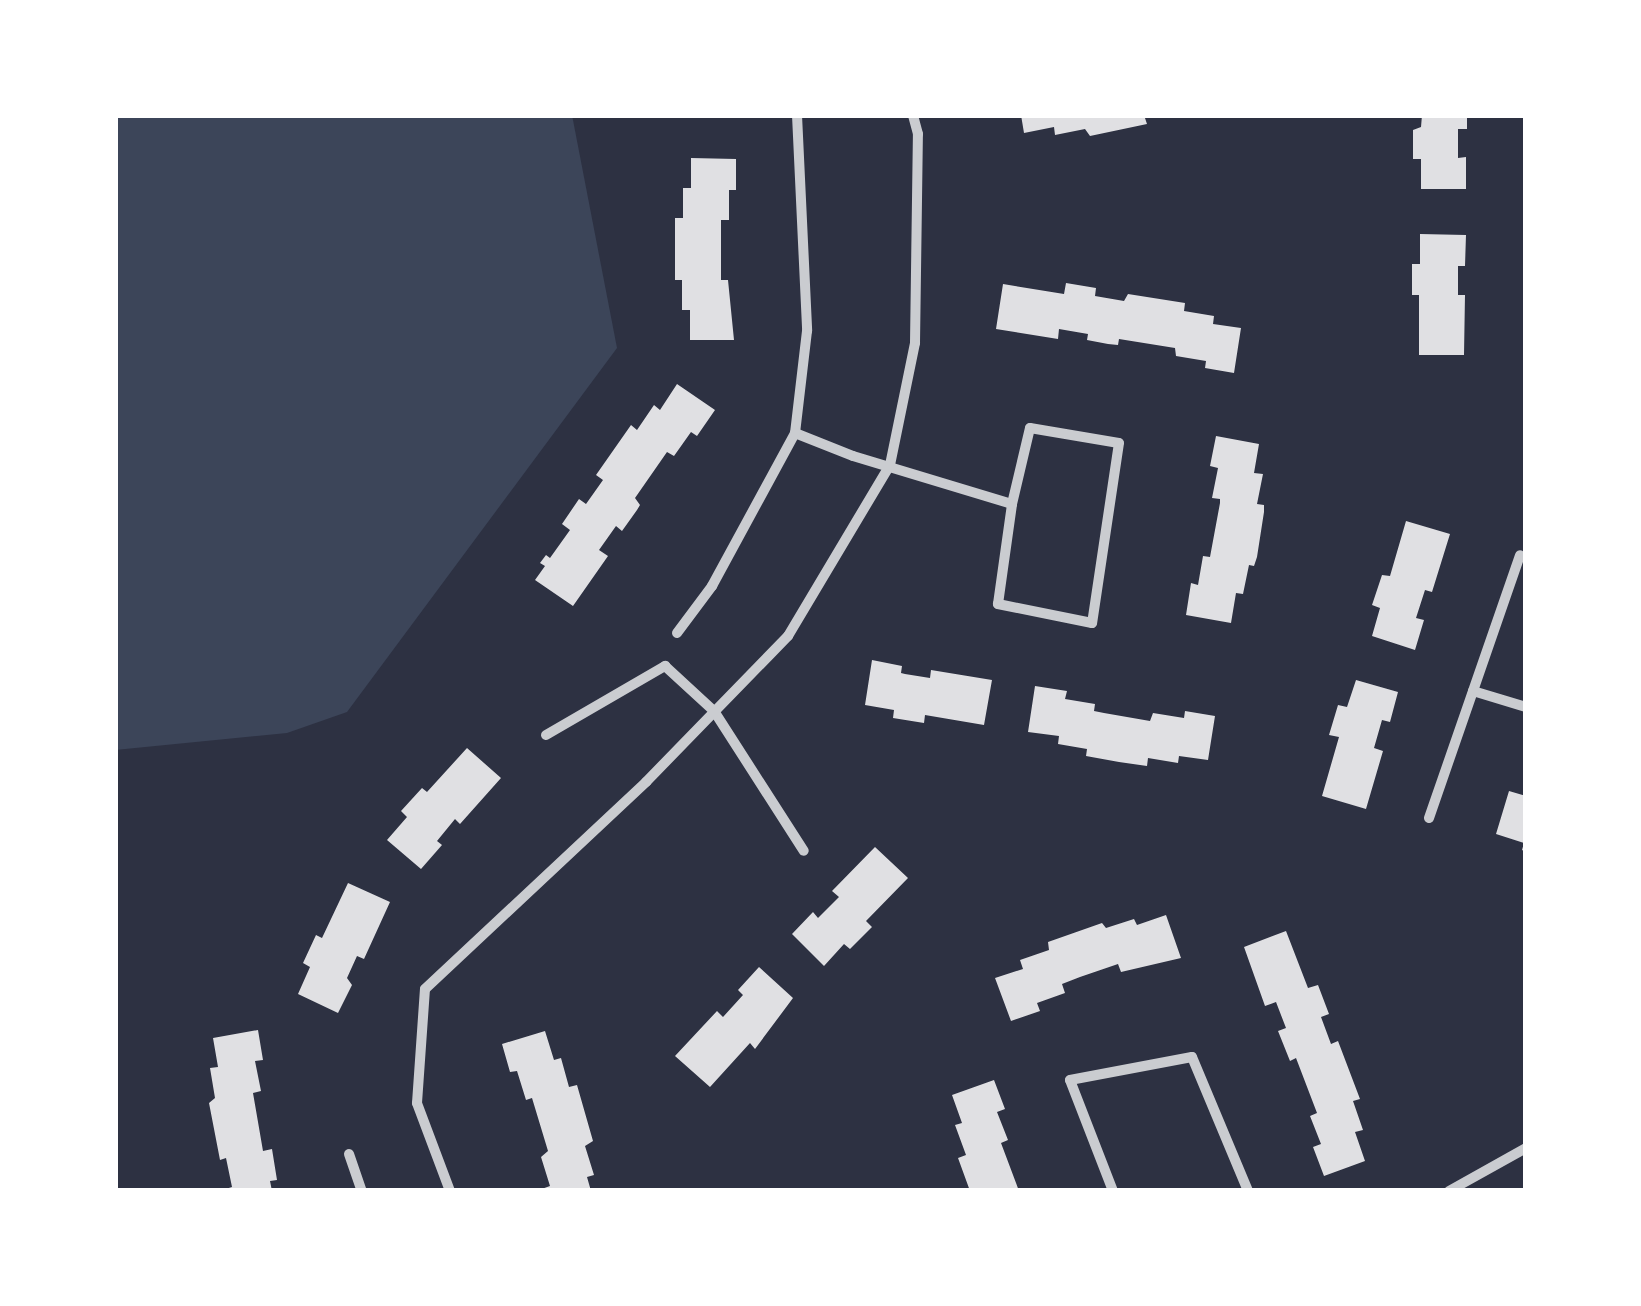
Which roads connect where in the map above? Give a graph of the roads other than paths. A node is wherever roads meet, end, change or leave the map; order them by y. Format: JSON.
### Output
{"nodes":[{"id":1,"x":798,"y":115,"type":"edge"},
{"id":2,"x":913,"y":115,"type":"edge"},
{"id":3,"x":795,"y":433,"type":"junction"},
{"id":4,"x":890,"y":464,"type":"junction"},
{"id":5,"x":1012,"y":504,"type":"junction"},
{"id":6,"x":1520,"y":554,"type":"dead end"},
{"id":7,"x":677,"y":634,"type":"dead end"},
{"id":8,"x":1473,"y":690,"type":"junction"},
{"id":9,"x":1526,"y":707,"type":"edge"},
{"id":10,"x":714,"y":711,"type":"junction"},
{"id":11,"x":546,"y":735,"type":"dead end"},
{"id":12,"x":1429,"y":818,"type":"dead end"},
{"id":13,"x":804,"y":851,"type":"dead end"},
{"id":14,"x":1526,"y":1148,"type":"edge"},
{"id":15,"x":349,"y":1154,"type":"dead end"},
{"id":16,"x":362,"y":1191,"type":"edge"},
{"id":17,"x":450,"y":1191,"type":"edge"},
{"id":18,"x":1113,"y":1191,"type":"edge"},
{"id":19,"x":1248,"y":1191,"type":"edge"},
{"id":20,"x":1448,"y":1191,"type":"edge"}],
"edges":[{"from":1,"to":3,"type":"street"},
{"from":2,"to":4,"type":"street"},
{"from":3,"to":4,"type":"street"},
{"from":3,"to":7,"type":"street"},
{"from":4,"to":5,"type":"street"},
{"from":4,"to":10,"type":"street"},
{"from":5,"to":5,"type":"street"},
{"from":6,"to":8,"type":"street"},
{"from":8,"to":9,"type":"street"},
{"from":8,"to":12,"type":"street"},
{"from":10,"to":11,"type":"street"},
{"from":10,"to":13,"type":"street"},
{"from":10,"to":17,"type":"street"},
{"from":14,"to":20,"type":"street"},
{"from":15,"to":16,"type":"street"},
{"from":18,"to":19,"type":"street"}]}
